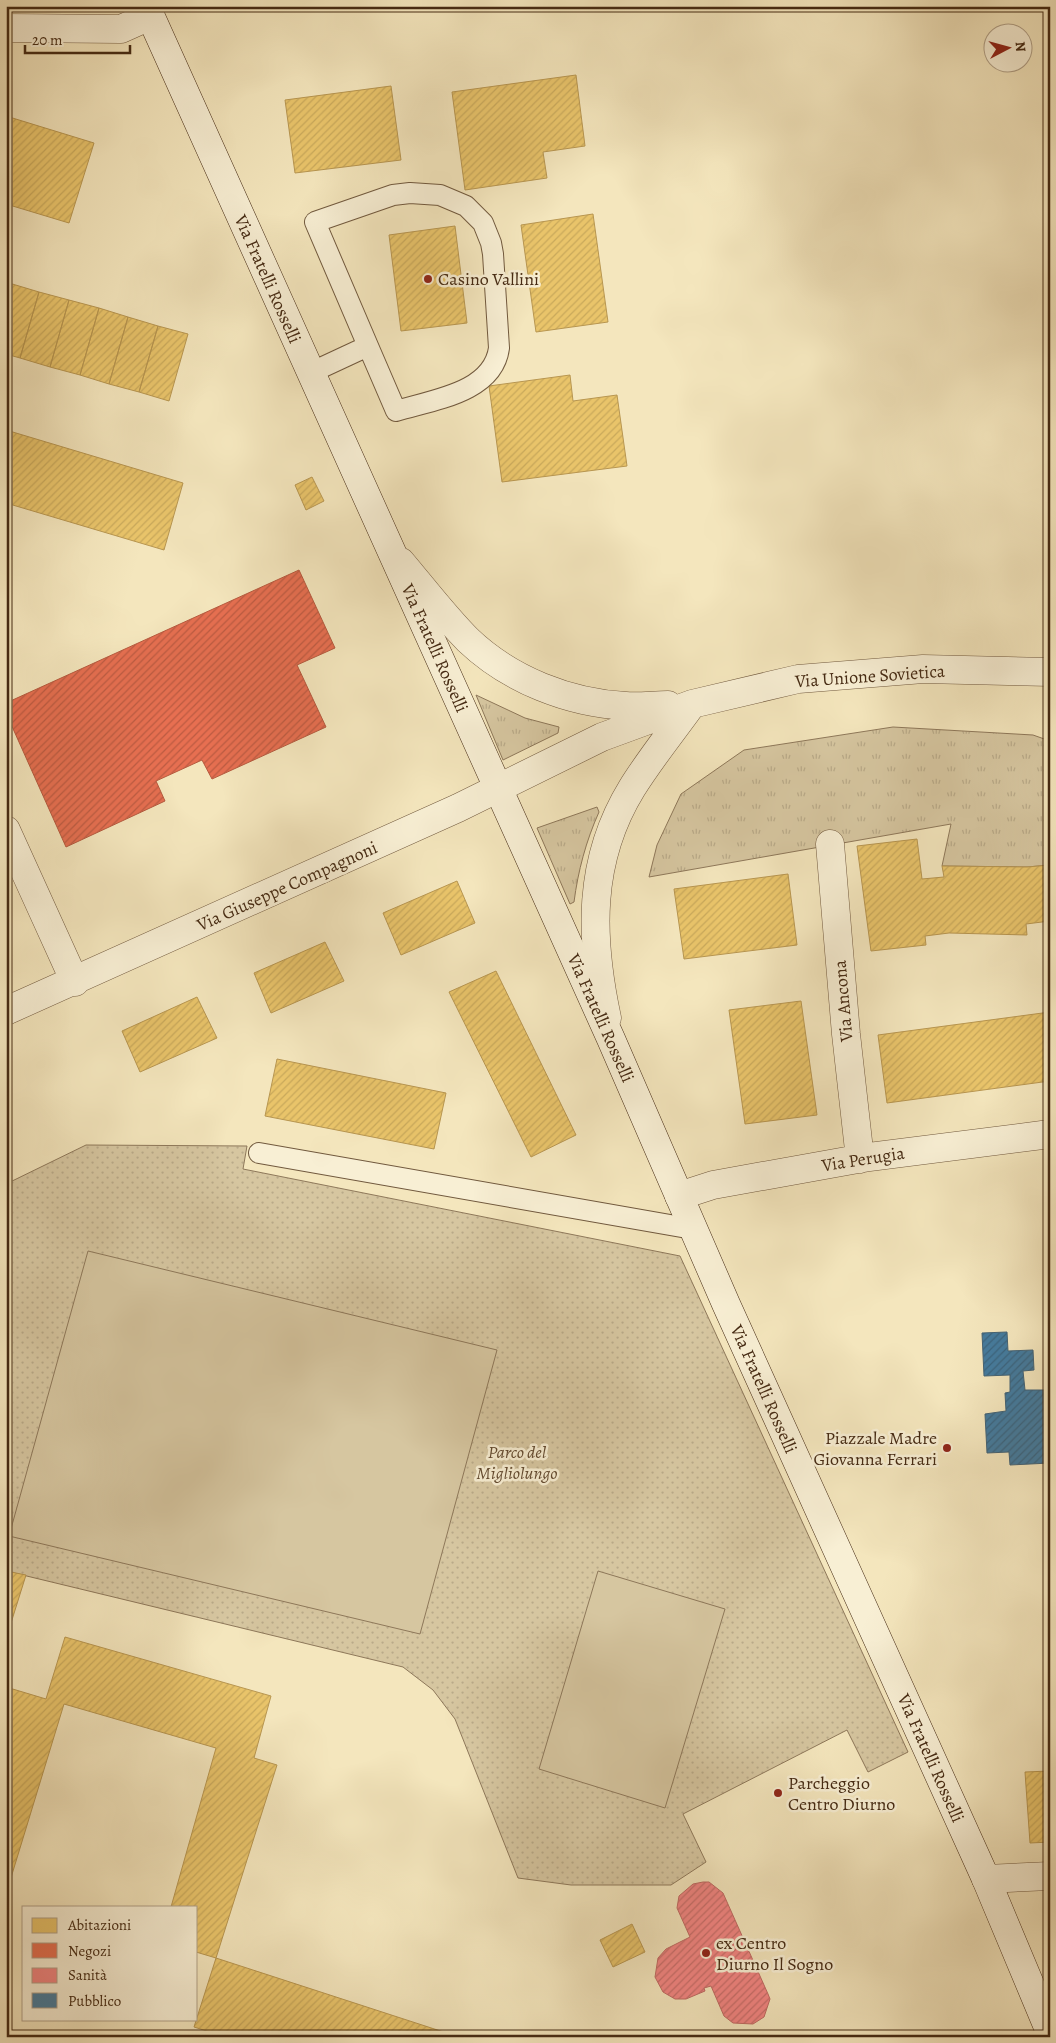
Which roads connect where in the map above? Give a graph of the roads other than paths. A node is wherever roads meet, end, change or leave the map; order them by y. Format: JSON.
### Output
{"nodes":[{"id":1,"x":148,"y":11,"type":"edge"},
{"id":2,"x":6,"y":28,"type":"edge"},
{"id":3,"x":368,"y":346,"type":"junction"},
{"id":4,"x":310,"y":373,"type":"junction"},
{"id":5,"x":389,"y":546,"type":"junction"},
{"id":6,"x":1050,"y":672,"type":"edge"},
{"id":7,"x":692,"y":704,"type":"junction"},
{"id":8,"x":498,"y":789,"type":"junction"},
{"id":9,"x":6,"y":830,"type":"edge"},
{"id":10,"x":830,"y":844,"type":"dead end"},
{"id":11,"x":75,"y":982,"type":"junction"},
{"id":12,"x":6,"y":1011,"type":"edge"},
{"id":13,"x":611,"y":1039,"type":"junction"},
{"id":14,"x":1050,"y":1134,"type":"edge"},
{"id":15,"x":259,"y":1153,"type":"dead end"},
{"id":16,"x":860,"y":1158,"type":"junction"},
{"id":17,"x":679,"y":1196,"type":"junction"},
{"id":18,"x":693,"y":1228,"type":"junction"},
{"id":19,"x":1050,"y":1876,"type":"edge"},
{"id":20,"x":986,"y":1879,"type":"junction"},
{"id":21,"x":1044,"y":2005,"type":"edge"},
{"id":22,"x":1050,"y":2032,"type":"edge"}],
"edges":[{"from":1,"to":2,"type":"street"},
{"from":1,"to":4,"type":"street","name":"Via Fratelli Rosselli"},
{"from":3,"to":3,"type":"lane"},
{"from":3,"to":4,"type":"lane"},
{"from":4,"to":5,"type":"street","name":"Via Fratelli Rosselli"},
{"from":5,"to":7,"type":"street","name":"Via Unione Sovietica"},
{"from":5,"to":8,"type":"street","name":"Via Fratelli Rosselli"},
{"from":6,"to":7,"type":"street","name":"Via Unione Sovietica"},
{"from":7,"to":8,"type":"street","name":"Via Unione Sovietica"},
{"from":7,"to":13,"type":"street"},
{"from":8,"to":11,"type":"street","name":"Via Giuseppe Compagnoni"},
{"from":8,"to":13,"type":"street","name":"Via Fratelli Rosselli"},
{"from":9,"to":11,"type":"street"},
{"from":10,"to":16,"type":"street","name":"Via Ancona"},
{"from":11,"to":12,"type":"street","name":"Via Giuseppe Compagnoni"},
{"from":13,"to":17,"type":"street","name":"Via Fratelli Rosselli"},
{"from":14,"to":16,"type":"street","name":"Via Perugia"},
{"from":15,"to":18,"type":"lane"},
{"from":16,"to":17,"type":"street","name":"Via Perugia"},
{"from":17,"to":18,"type":"street","name":"Via Fratelli Rosselli"},
{"from":18,"to":20,"type":"street","name":"Via Fratelli Rosselli"},
{"from":19,"to":20,"type":"street"},
{"from":20,"to":21,"type":"street","name":"Via Fratelli Rosselli"},
{"from":21,"to":22,"type":"street","name":"Via Fratelli Rosselli"}]}
